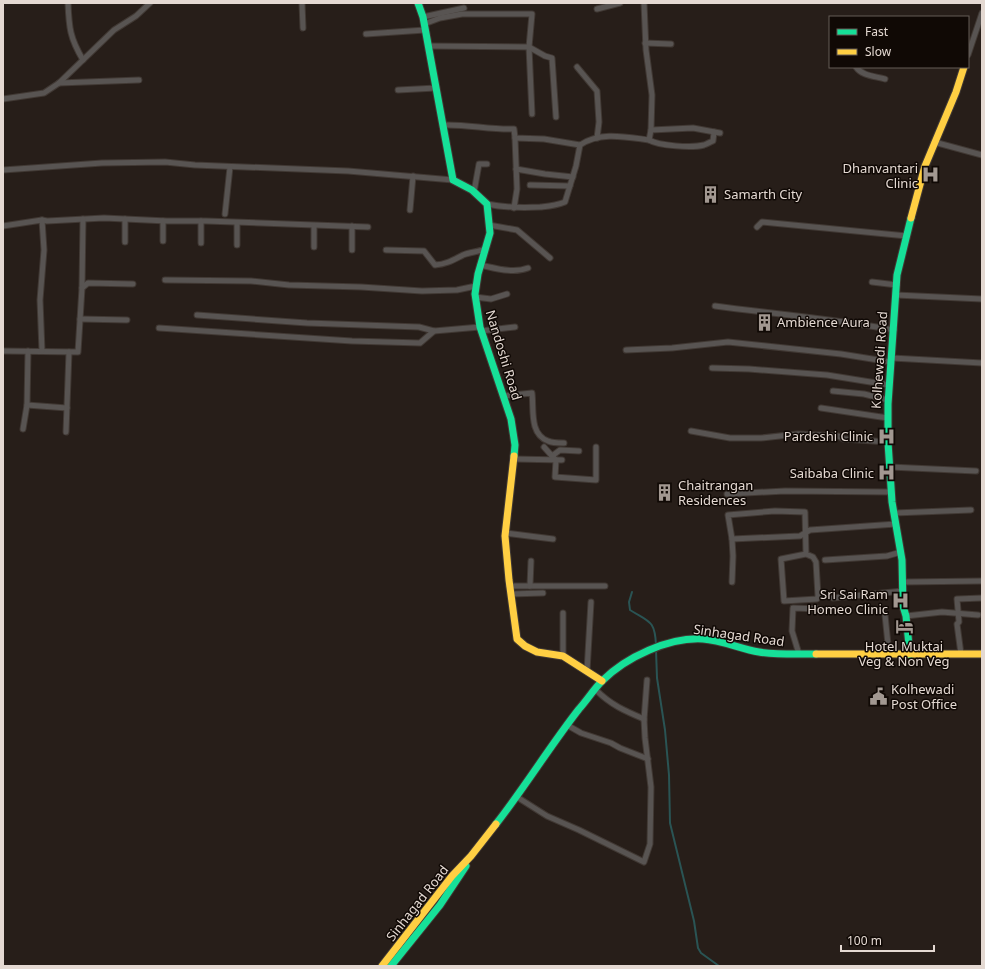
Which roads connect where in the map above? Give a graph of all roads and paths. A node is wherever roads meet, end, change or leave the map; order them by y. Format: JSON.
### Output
{"nodes":[{"id":1,"x":68,"y":3,"type":"edge"},
{"id":2,"x":150,"y":3,"type":"edge"},
{"id":3,"x":302,"y":3,"type":"edge"},
{"id":4,"x":418,"y":3,"type":"edge"},
{"id":5,"x":620,"y":3,"type":"edge"},
{"id":6,"x":644,"y":3,"type":"edge"},
{"id":7,"x":464,"y":8,"type":"dead end"},
{"id":8,"x":597,"y":9,"type":"dead end"},
{"id":9,"x":982,"y":13,"type":"edge"},
{"id":10,"x":424,"y":24,"type":"junction"},
{"id":11,"x":302,"y":28,"type":"dead end"},
{"id":12,"x":366,"y":34,"type":"dead end"},
{"id":13,"x":645,"y":43,"type":"junction"},
{"id":14,"x":671,"y":44,"type":"dead end"},
{"id":15,"x":428,"y":46,"type":"junction"},
{"id":16,"x":529,"y":47,"type":"junction"},
{"id":17,"x":969,"y":52,"type":"edge"},
{"id":18,"x":82,"y":60,"type":"junction"},
{"id":19,"x":577,"y":67,"type":"dead end"},
{"id":20,"x":857,"y":68,"type":"edge"},
{"id":21,"x":964,"y":68,"type":"edge"},
{"id":22,"x":885,"y":79,"type":"dead end"},
{"id":23,"x":139,"y":80,"type":"dead end"},
{"id":24,"x":59,"y":84,"type":"junction"},
{"id":25,"x":436,"y":88,"type":"junction"},
{"id":26,"x":398,"y":90,"type":"dead end"},
{"id":27,"x":3,"y":99,"type":"edge"},
{"id":28,"x":532,"y":114,"type":"dead end"},
{"id":29,"x":556,"y":117,"type":"dead end"},
{"id":30,"x":443,"y":125,"type":"junction"},
{"id":31,"x":651,"y":130,"type":"junction"},
{"id":32,"x":714,"y":132,"type":"junction"},
{"id":33,"x":720,"y":133,"type":"dead end"},
{"id":34,"x":515,"y":138,"type":"junction"},
{"id":35,"x":597,"y":138,"type":"junction"},
{"id":36,"x":646,"y":140,"type":"junction"},
{"id":37,"x":934,"y":142,"type":"junction"},
{"id":38,"x":580,"y":145,"type":"junction"},
{"id":39,"x":982,"y":155,"type":"edge"},
{"id":40,"x":487,"y":164,"type":"dead end"},
{"id":41,"x":230,"y":167,"type":"junction"},
{"id":42,"x":516,"y":169,"type":"junction"},
{"id":43,"x":3,"y":170,"type":"edge"},
{"id":44,"x":413,"y":176,"type":"junction"},
{"id":45,"x":573,"y":177,"type":"junction"},
{"id":46,"x":453,"y":180,"type":"junction"},
{"id":47,"x":530,"y":184,"type":"dead end"},
{"id":48,"x":570,"y":186,"type":"junction"},
{"id":49,"x":474,"y":192,"type":"junction"},
{"id":50,"x":487,"y":204,"type":"junction"},
{"id":51,"x":514,"y":208,"type":"junction"},
{"id":52,"x":410,"y":210,"type":"dead end"},
{"id":53,"x":225,"y":214,"type":"dead end"},
{"id":54,"x":83,"y":219,"type":"junction"},
{"id":55,"x":125,"y":219,"type":"junction"},
{"id":56,"x":42,"y":220,"type":"junction"},
{"id":57,"x":163,"y":221,"type":"junction"},
{"id":58,"x":201,"y":221,"type":"junction"},
{"id":59,"x":237,"y":223,"type":"junction"},
{"id":60,"x":489,"y":225,"type":"junction"},
{"id":61,"x":3,"y":226,"type":"edge"},
{"id":62,"x":314,"y":226,"type":"junction"},
{"id":63,"x":352,"y":226,"type":"junction"},
{"id":64,"x":368,"y":227,"type":"dead end"},
{"id":65,"x":757,"y":227,"type":"dead end"},
{"id":66,"x":907,"y":236,"type":"junction"},
{"id":67,"x":163,"y":241,"type":"dead end"},
{"id":68,"x":125,"y":242,"type":"dead end"},
{"id":69,"x":200,"y":243,"type":"dead end"},
{"id":70,"x":238,"y":245,"type":"dead end"},
{"id":71,"x":314,"y":247,"type":"dead end"},
{"id":72,"x":485,"y":249,"type":"junction"},
{"id":73,"x":352,"y":250,"type":"dead end"},
{"id":74,"x":386,"y":250,"type":"dead end"},
{"id":75,"x":550,"y":258,"type":"dead end"},
{"id":76,"x":480,"y":266,"type":"junction"},
{"id":77,"x":528,"y":268,"type":"dead end"},
{"id":78,"x":166,"y":280,"type":"dead end"},
{"id":79,"x":872,"y":282,"type":"dead end"},
{"id":80,"x":133,"y":284,"type":"dead end"},
{"id":81,"x":896,"y":285,"type":"junction"},
{"id":82,"x":476,"y":286,"type":"junction"},
{"id":83,"x":82,"y":288,"type":"junction"},
{"id":84,"x":507,"y":294,"type":"dead end"},
{"id":85,"x":896,"y":295,"type":"junction"},
{"id":86,"x":475,"y":297,"type":"junction"},
{"id":87,"x":982,"y":298,"type":"edge"},
{"id":88,"x":715,"y":306,"type":"dead end"},
{"id":89,"x":197,"y":315,"type":"dead end"},
{"id":90,"x":80,"y":319,"type":"junction"},
{"id":91,"x":127,"y":320,"type":"dead end"},
{"id":92,"x":515,"y":327,"type":"dead end"},
{"id":93,"x":159,"y":328,"type":"dead end"},
{"id":94,"x":481,"y":329,"type":"junction"},
{"id":95,"x":894,"y":330,"type":"junction"},
{"id":96,"x":434,"y":331,"type":"junction"},
{"id":97,"x":626,"y":350,"type":"dead end"},
{"id":98,"x":3,"y":351,"type":"edge"},
{"id":99,"x":28,"y":351,"type":"junction"},
{"id":100,"x":42,"y":351,"type":"junction"},
{"id":101,"x":69,"y":352,"type":"junction"},
{"id":102,"x":892,"y":360,"type":"junction"},
{"id":103,"x":982,"y":363,"type":"edge"},
{"id":104,"x":712,"y":368,"type":"dead end"},
{"id":105,"x":889,"y":385,"type":"junction"},
{"id":106,"x":833,"y":391,"type":"dead end"},
{"id":107,"x":503,"y":396,"type":"junction"},
{"id":108,"x":888,"y":400,"type":"junction"},
{"id":109,"x":27,"y":405,"type":"junction"},
{"id":110,"x":67,"y":408,"type":"junction"},
{"id":111,"x":821,"y":408,"type":"dead end"},
{"id":112,"x":888,"y":418,"type":"junction"},
{"id":113,"x":23,"y":429,"type":"dead end"},
{"id":114,"x":691,"y":431,"type":"dead end"},
{"id":115,"x":66,"y":432,"type":"dead end"},
{"id":116,"x":888,"y":442,"type":"junction"},
{"id":117,"x":564,"y":443,"type":"dead end"},
{"id":118,"x":544,"y":447,"type":"dead end"},
{"id":119,"x":596,"y":447,"type":"dead end"},
{"id":120,"x":564,"y":450,"type":"junction"},
{"id":121,"x":579,"y":451,"type":"dead end"},
{"id":122,"x":552,"y":456,"type":"junction"},
{"id":123,"x":514,"y":459,"type":"junction"},
{"id":124,"x":556,"y":460,"type":"junction"},
{"id":125,"x":890,"y":467,"type":"junction"},
{"id":126,"x":976,"y":471,"type":"dead end"},
{"id":127,"x":891,"y":492,"type":"junction"},
{"id":128,"x":727,"y":494,"type":"dead end"},
{"id":129,"x":971,"y":510,"type":"dead end"},
{"id":130,"x":894,"y":513,"type":"junction"},
{"id":131,"x":896,"y":524,"type":"junction"},
{"id":132,"x":505,"y":533,"type":"junction"},
{"id":133,"x":806,"y":534,"type":"junction"},
{"id":134,"x":553,"y":539,"type":"dead end"},
{"id":135,"x":732,"y":539,"type":"junction"},
{"id":136,"x":901,"y":552,"type":"junction"},
{"id":137,"x":806,"y":554,"type":"junction"},
{"id":138,"x":531,"y":560,"type":"dead end"},
{"id":139,"x":825,"y":560,"type":"dead end"},
{"id":140,"x":982,"y":581,"type":"edge"},
{"id":141,"x":732,"y":582,"type":"dead end"},
{"id":142,"x":903,"y":582,"type":"junction"},
{"id":143,"x":509,"y":586,"type":"junction"},
{"id":144,"x":530,"y":586,"type":"junction"},
{"id":145,"x":605,"y":586,"type":"dead end"},
{"id":146,"x":903,"y":591,"type":"junction"},
{"id":147,"x":543,"y":593,"type":"dead end"},
{"id":148,"x":510,"y":594,"type":"junction"},
{"id":149,"x":833,"y":598,"type":"dead end"},
{"id":150,"x":982,"y":598,"type":"edge"},
{"id":151,"x":591,"y":602,"type":"dead end"},
{"id":152,"x":820,"y":609,"type":"dead end"},
{"id":153,"x":563,"y":613,"type":"dead end"},
{"id":154,"x":885,"y":614,"type":"dead end"},
{"id":155,"x":959,"y":614,"type":"junction"},
{"id":156,"x":978,"y":615,"type":"dead end"},
{"id":157,"x":906,"y":616,"type":"junction"},
{"id":158,"x":798,"y":654,"type":"junction"},
{"id":159,"x":889,"y":654,"type":"junction"},
{"id":160,"x":961,"y":654,"type":"junction"},
{"id":161,"x":982,"y":654,"type":"edge"},
{"id":162,"x":910,"y":655,"type":"junction"},
{"id":163,"x":563,"y":656,"type":"junction"},
{"id":164,"x":587,"y":671,"type":"junction"},
{"id":165,"x":647,"y":680,"type":"dead end"},
{"id":166,"x":602,"y":681,"type":"junction"},
{"id":167,"x":596,"y":690,"type":"junction"},
{"id":168,"x":644,"y":720,"type":"junction"},
{"id":169,"x":568,"y":725,"type":"junction"},
{"id":170,"x":648,"y":759,"type":"junction"},
{"id":171,"x":518,"y":797,"type":"junction"},
{"id":172,"x":471,"y":856,"type":"junction"},
{"id":173,"x":382,"y":966,"type":"edge"},
{"id":174,"x":391,"y":966,"type":"edge"}],
"edges":[{"from":1,"to":18,"type":"street"},
{"from":2,"to":18,"type":"street"},
{"from":3,"to":11,"type":"street"},
{"from":4,"to":10,"type":"street"},
{"from":5,"to":8,"type":"street"},
{"from":6,"to":13,"type":"street"},
{"from":7,"to":10,"type":"street"},
{"from":9,"to":17,"type":"street"},
{"from":10,"to":12,"type":"street"},
{"from":10,"to":15,"type":"street"},
{"from":10,"to":16,"type":"street"},
{"from":13,"to":14,"type":"street"},
{"from":13,"to":31,"type":"street"},
{"from":15,"to":16,"type":"street"},
{"from":15,"to":25,"type":"street"},
{"from":16,"to":28,"type":"street"},
{"from":16,"to":29,"type":"street"},
{"from":18,"to":24,"type":"street"},
{"from":19,"to":35,"type":"street"},
{"from":20,"to":22,"type":"street"},
{"from":21,"to":37,"type":"street","name":"Kolhewadi Road"},
{"from":23,"to":24,"type":"street"},
{"from":24,"to":27,"type":"street"},
{"from":25,"to":26,"type":"street"},
{"from":25,"to":30,"type":"street"},
{"from":30,"to":34,"type":"street"},
{"from":30,"to":46,"type":"street"},
{"from":31,"to":32,"type":"street"},
{"from":31,"to":36,"type":"street"},
{"from":32,"to":33,"type":"street"},
{"from":32,"to":36,"type":"street"},
{"from":34,"to":38,"type":"street"},
{"from":34,"to":42,"type":"street"},
{"from":35,"to":36,"type":"street"},
{"from":35,"to":38,"type":"street"},
{"from":37,"to":39,"type":"street"},
{"from":37,"to":66,"type":"street","name":"Kolhewadi Road"},
{"from":38,"to":45,"type":"street"},
{"from":40,"to":49,"type":"street"},
{"from":41,"to":43,"type":"street"},
{"from":41,"to":44,"type":"street"},
{"from":41,"to":53,"type":"street"},
{"from":42,"to":45,"type":"street"},
{"from":42,"to":51,"type":"street"},
{"from":44,"to":46,"type":"street"},
{"from":44,"to":52,"type":"street"},
{"from":45,"to":48,"type":"street"},
{"from":46,"to":49,"type":"street"},
{"from":47,"to":48,"type":"street"},
{"from":48,"to":51,"type":"street"},
{"from":49,"to":50,"type":"street"},
{"from":50,"to":51,"type":"street"},
{"from":50,"to":60,"type":"street","name":"Nandoshi Road"},
{"from":54,"to":55,"type":"street"},
{"from":54,"to":56,"type":"street"},
{"from":54,"to":83,"type":"street"},
{"from":55,"to":57,"type":"street"},
{"from":55,"to":68,"type":"street"},
{"from":56,"to":61,"type":"street"},
{"from":56,"to":100,"type":"street"},
{"from":57,"to":58,"type":"street"},
{"from":57,"to":67,"type":"street"},
{"from":58,"to":59,"type":"street"},
{"from":58,"to":69,"type":"street"},
{"from":59,"to":62,"type":"street"},
{"from":59,"to":70,"type":"street"},
{"from":60,"to":72,"type":"street","name":"Nandoshi Road"},
{"from":60,"to":75,"type":"street"},
{"from":62,"to":63,"type":"street"},
{"from":62,"to":71,"type":"street"},
{"from":63,"to":64,"type":"street"},
{"from":63,"to":73,"type":"street"},
{"from":65,"to":66,"type":"street"},
{"from":66,"to":81,"type":"street","name":"Kolhewadi Road"},
{"from":72,"to":74,"type":"street"},
{"from":72,"to":76,"type":"street","name":"Nandoshi Road"},
{"from":76,"to":77,"type":"street"},
{"from":76,"to":82,"type":"street","name":"Nandoshi Road"},
{"from":78,"to":82,"type":"street"},
{"from":79,"to":81,"type":"street"},
{"from":80,"to":83,"type":"street"},
{"from":81,"to":85,"type":"street","name":"Kolhewadi Road"},
{"from":82,"to":86,"type":"street","name":"Nandoshi Road"},
{"from":83,"to":90,"type":"street"},
{"from":84,"to":86,"type":"street"},
{"from":85,"to":87,"type":"street"},
{"from":85,"to":95,"type":"street","name":"Kolhewadi Road"},
{"from":86,"to":94,"type":"street","name":"Nandoshi Road"},
{"from":88,"to":95,"type":"street"},
{"from":89,"to":96,"type":"street"},
{"from":90,"to":91,"type":"street"},
{"from":90,"to":101,"type":"street"},
{"from":92,"to":94,"type":"street"},
{"from":93,"to":96,"type":"street"},
{"from":94,"to":96,"type":"street"},
{"from":94,"to":107,"type":"street","name":"Nandoshi Road"},
{"from":95,"to":102,"type":"street","name":"Kolhewadi Road"},
{"from":97,"to":102,"type":"street"},
{"from":98,"to":99,"type":"street"},
{"from":99,"to":100,"type":"street"},
{"from":99,"to":109,"type":"street"},
{"from":100,"to":101,"type":"street"},
{"from":101,"to":110,"type":"street"},
{"from":102,"to":103,"type":"street"},
{"from":102,"to":105,"type":"street","name":"Kolhewadi Road"},
{"from":104,"to":105,"type":"street"},
{"from":105,"to":108,"type":"street","name":"Kolhewadi Road"},
{"from":106,"to":108,"type":"street"},
{"from":107,"to":117,"type":"street"},
{"from":107,"to":123,"type":"street","name":"Nandoshi Road"},
{"from":108,"to":112,"type":"street","name":"Kolhewadi Road"},
{"from":109,"to":110,"type":"street"},
{"from":109,"to":113,"type":"street"},
{"from":110,"to":115,"type":"street"},
{"from":111,"to":112,"type":"street"},
{"from":112,"to":116,"type":"street","name":"Kolhewadi Road"},
{"from":114,"to":116,"type":"street"},
{"from":116,"to":125,"type":"street","name":"Kolhewadi Road"},
{"from":118,"to":122,"type":"street"},
{"from":119,"to":124,"type":"street"},
{"from":120,"to":121,"type":"street"},
{"from":120,"to":122,"type":"street"},
{"from":120,"to":124,"type":"street"},
{"from":122,"to":124,"type":"street"},
{"from":123,"to":124,"type":"street"},
{"from":123,"to":132,"type":"street","name":"Nandoshi Road"},
{"from":125,"to":126,"type":"street"},
{"from":125,"to":127,"type":"street","name":"Kolhewadi Road"},
{"from":127,"to":128,"type":"street"},
{"from":127,"to":130,"type":"street","name":"Kolhewadi Road"},
{"from":129,"to":130,"type":"street"},
{"from":130,"to":131,"type":"street","name":"Kolhewadi Road"},
{"from":131,"to":133,"type":"street"},
{"from":131,"to":136,"type":"street","name":"Kolhewadi Road"},
{"from":132,"to":134,"type":"street"},
{"from":132,"to":143,"type":"street","name":"Nandoshi Road"},
{"from":133,"to":135,"type":"street"},
{"from":133,"to":135,"type":"street"},
{"from":133,"to":137,"type":"street"},
{"from":135,"to":141,"type":"street"},
{"from":136,"to":139,"type":"street"},
{"from":136,"to":142,"type":"street","name":"Kolhewadi Road"},
{"from":137,"to":137,"type":"street"},
{"from":138,"to":144,"type":"street"},
{"from":140,"to":142,"type":"street"},
{"from":142,"to":146,"type":"street","name":"Kolhewadi Road"},
{"from":143,"to":144,"type":"street"},
{"from":143,"to":148,"type":"street","name":"Nandoshi Road"},
{"from":144,"to":145,"type":"street"},
{"from":146,"to":149,"type":"street"},
{"from":146,"to":157,"type":"street","name":"Kolhewadi Road"},
{"from":147,"to":148,"type":"street"},
{"from":148,"to":163,"type":"street","name":"Nandoshi Road"},
{"from":150,"to":155,"type":"street"},
{"from":151,"to":164,"type":"street"},
{"from":152,"to":158,"type":"street"},
{"from":153,"to":163,"type":"street"},
{"from":154,"to":159,"type":"street"},
{"from":155,"to":156,"type":"street"},
{"from":155,"to":157,"type":"street"},
{"from":155,"to":160,"type":"street"},
{"from":157,"to":162,"type":"street","name":"Kolhewadi Road"},
{"from":158,"to":159,"type":"street","name":"Sinhagad Road"},
{"from":158,"to":166,"type":"street","name":"Sinhagad Road"},
{"from":159,"to":162,"type":"street","name":"Sinhagad Road"},
{"from":160,"to":161,"type":"street","name":"Sinhagad Road"},
{"from":160,"to":162,"type":"street","name":"Sinhagad Road"},
{"from":163,"to":164,"type":"street","name":"Nandoshi Road"},
{"from":164,"to":166,"type":"street","name":"Nandoshi Road"},
{"from":165,"to":168,"type":"street"},
{"from":166,"to":167,"type":"street","name":"Sinhagad Road"},
{"from":167,"to":168,"type":"street"},
{"from":167,"to":169,"type":"street","name":"Sinhagad Road"},
{"from":168,"to":170,"type":"street"},
{"from":169,"to":170,"type":"street"},
{"from":169,"to":171,"type":"street","name":"Sinhagad Road"},
{"from":170,"to":171,"type":"street"},
{"from":171,"to":172,"type":"street","name":"Sinhagad Road"},
{"from":172,"to":173,"type":"street","name":"Sinhagad Road"},
{"from":172,"to":174,"type":"street","name":"Sinhagad Road"}]}
